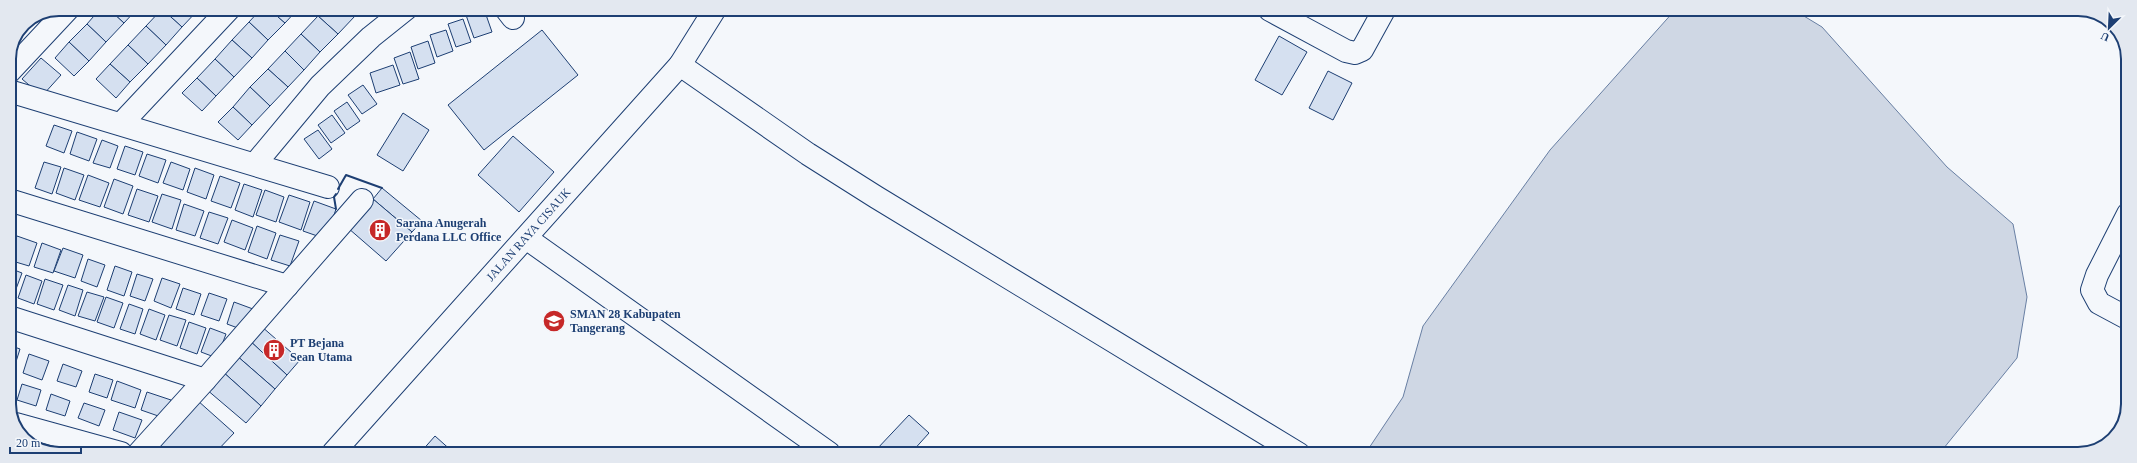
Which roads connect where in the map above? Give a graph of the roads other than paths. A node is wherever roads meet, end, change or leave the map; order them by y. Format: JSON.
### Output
{"nodes":[{"id":1,"x":61,"y":16,"type":"edge"},
{"id":2,"x":222,"y":16,"type":"edge"},
{"id":3,"x":397,"y":16,"type":"edge"},
{"id":4,"x":711,"y":16,"type":"edge"},
{"id":5,"x":1281,"y":16,"type":"edge"},
{"id":6,"x":1381,"y":16,"type":"edge"},
{"id":7,"x":16,"y":65,"type":"edge"},
{"id":8,"x":680,"y":65,"type":"junction"},
{"id":9,"x":16,"y":93,"type":"edge"},
{"id":10,"x":121,"y":124,"type":"junction"},
{"id":11,"x":255,"y":164,"type":"junction"},
{"id":12,"x":328,"y":187,"type":"dead end"},
{"id":13,"x":362,"y":200,"type":"dead end"},
{"id":14,"x":16,"y":202,"type":"edge"},
{"id":15,"x":2121,"y":228,"type":"edge"},
{"id":16,"x":526,"y":238,"type":"junction"},
{"id":17,"x":287,"y":286,"type":"junction"},
{"id":18,"x":2121,"y":315,"type":"edge"},
{"id":19,"x":16,"y":319,"type":"edge"},
{"id":20,"x":205,"y":380,"type":"junction"},
{"id":21,"x":22,"y":426,"type":"edge"},
{"id":22,"x":100,"y":447,"type":"edge"},
{"id":23,"x":144,"y":447,"type":"edge"},
{"id":24,"x":338,"y":447,"type":"edge"},
{"id":25,"x":821,"y":447,"type":"edge"},
{"id":26,"x":1287,"y":447,"type":"edge"}],
"edges":[{"from":1,"to":7,"type":"street"},
{"from":2,"to":10,"type":"street"},
{"from":3,"to":11,"type":"street"},
{"from":4,"to":8,"type":"street","name":"JALAN RAYA CISAUK"},
{"from":5,"to":6,"type":"street"},
{"from":8,"to":16,"type":"street","name":"JALAN RAYA CISAUK"},
{"from":8,"to":26,"type":"street"},
{"from":9,"to":10,"type":"street"},
{"from":10,"to":11,"type":"street"},
{"from":11,"to":12,"type":"street"},
{"from":13,"to":17,"type":"street"},
{"from":14,"to":17,"type":"street"},
{"from":15,"to":18,"type":"street"},
{"from":16,"to":24,"type":"street","name":"JALAN RAYA CISAUK"},
{"from":16,"to":25,"type":"street"},
{"from":17,"to":20,"type":"street"},
{"from":19,"to":20,"type":"street"},
{"from":20,"to":23,"type":"street"},
{"from":21,"to":22,"type":"street"}]}
